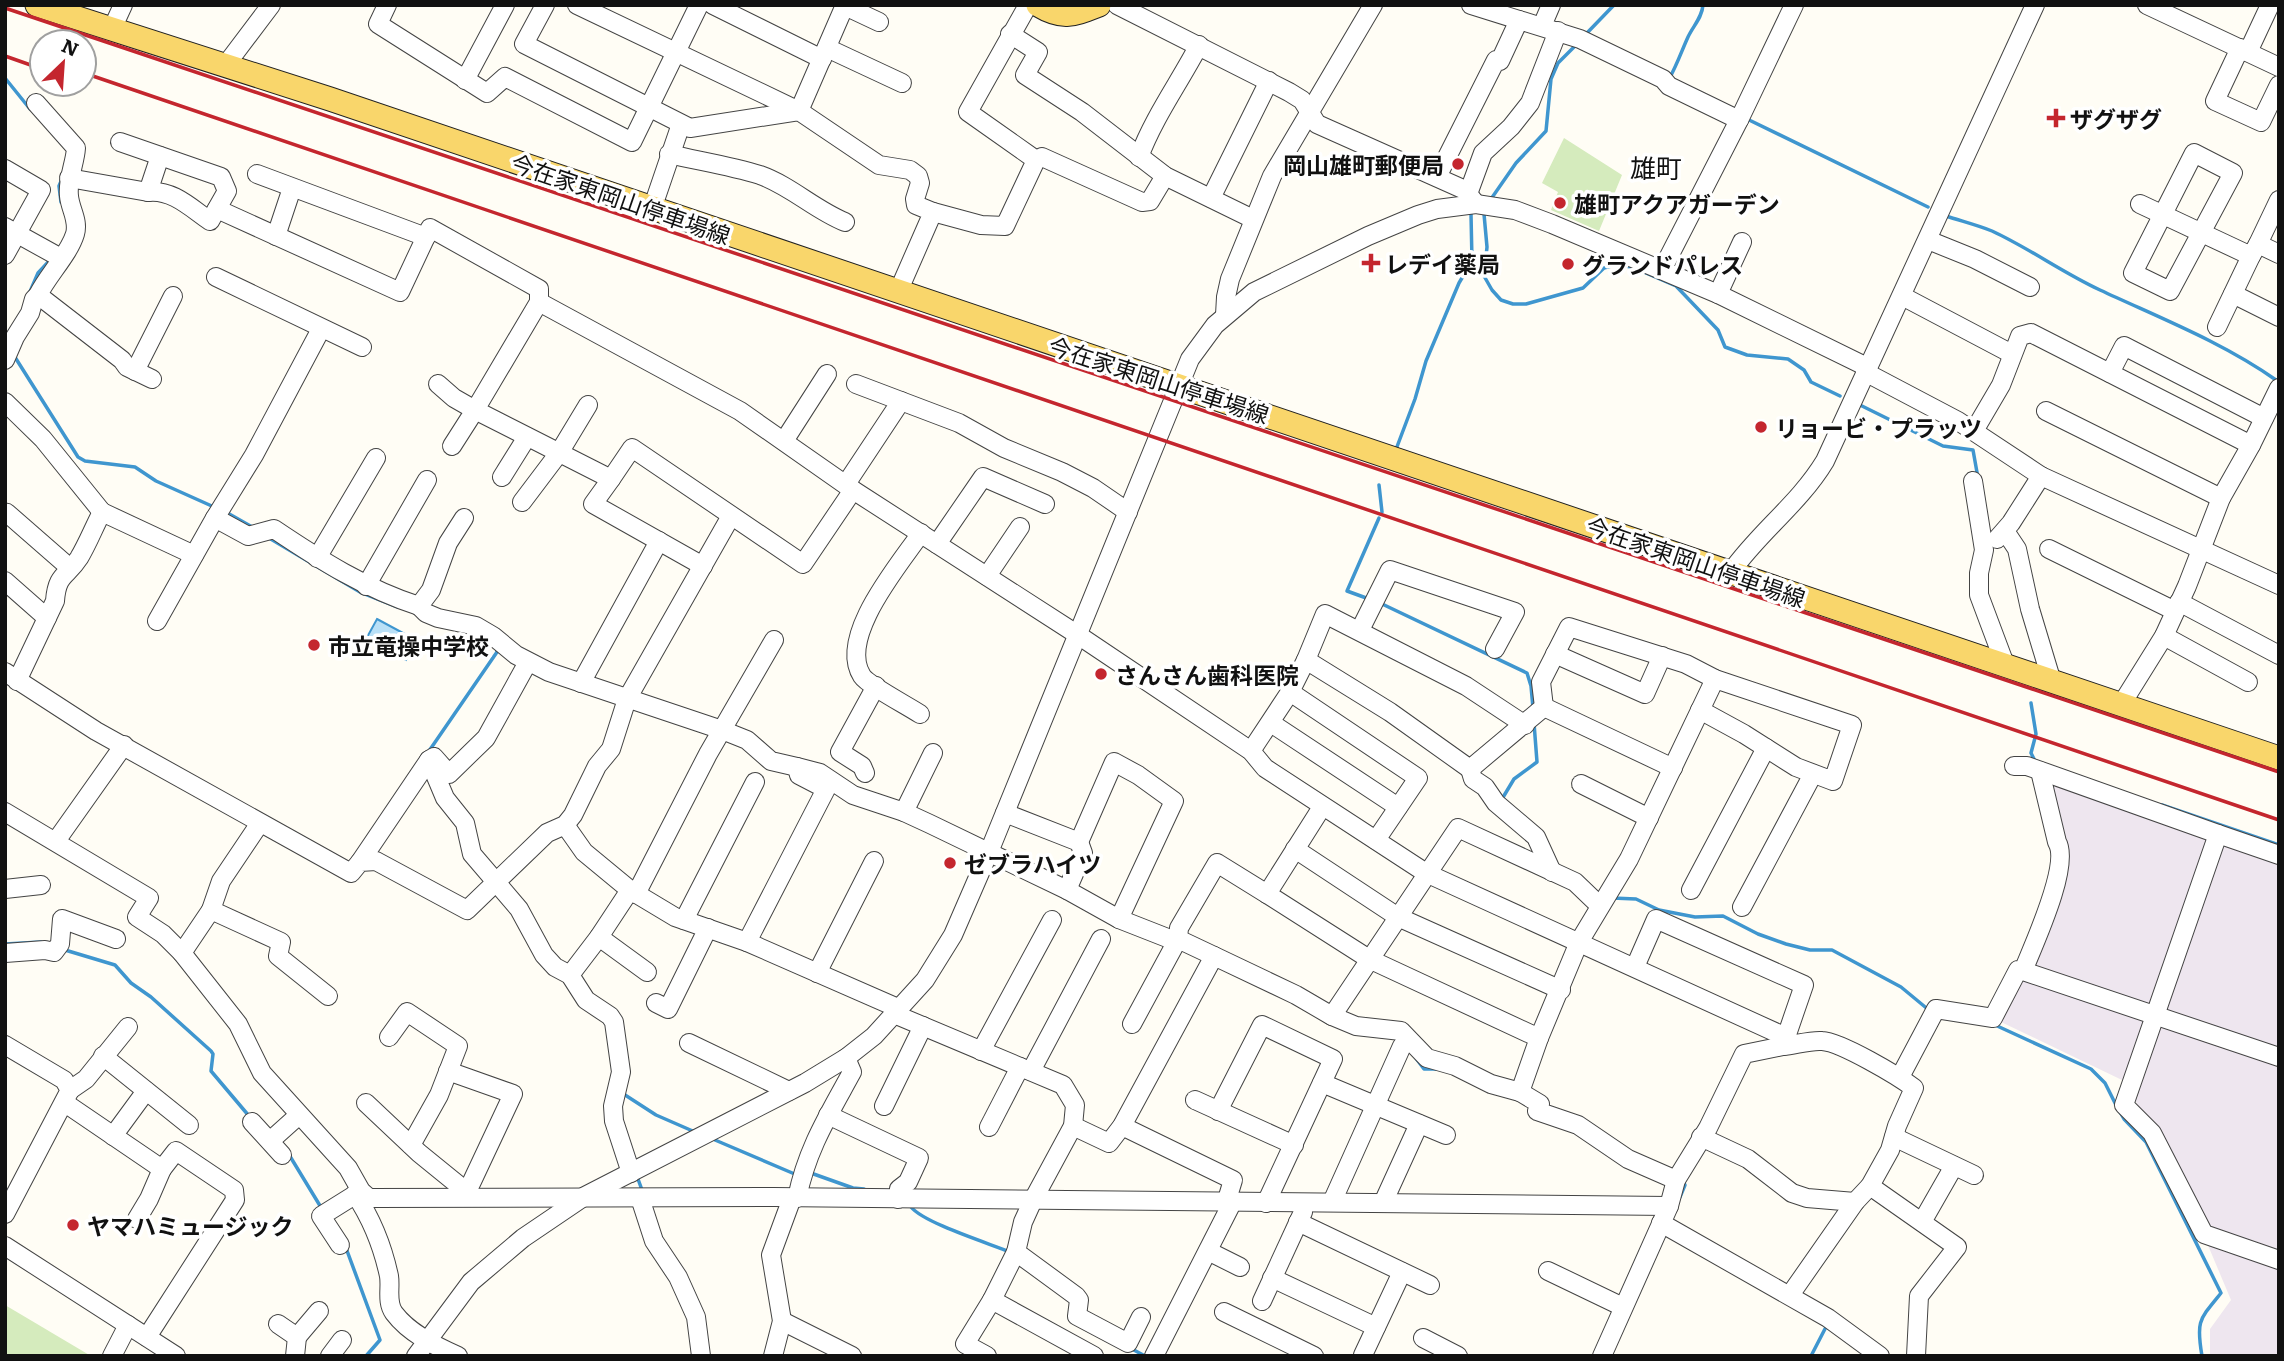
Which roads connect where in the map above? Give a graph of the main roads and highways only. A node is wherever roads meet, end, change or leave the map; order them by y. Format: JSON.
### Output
{"nodes":[{"id":1,"x":37,"y":5,"type":"edge"},
{"id":2,"x":1038,"y":5,"type":"edge"},
{"id":3,"x":1099,"y":5,"type":"edge"},
{"id":4,"x":2279,"y":758,"type":"edge"}],
"edges":[{"from":1,"to":4,"type":"main road","name":"今在家東岡山停車場線"},
{"from":2,"to":3,"type":"main road"}]}
